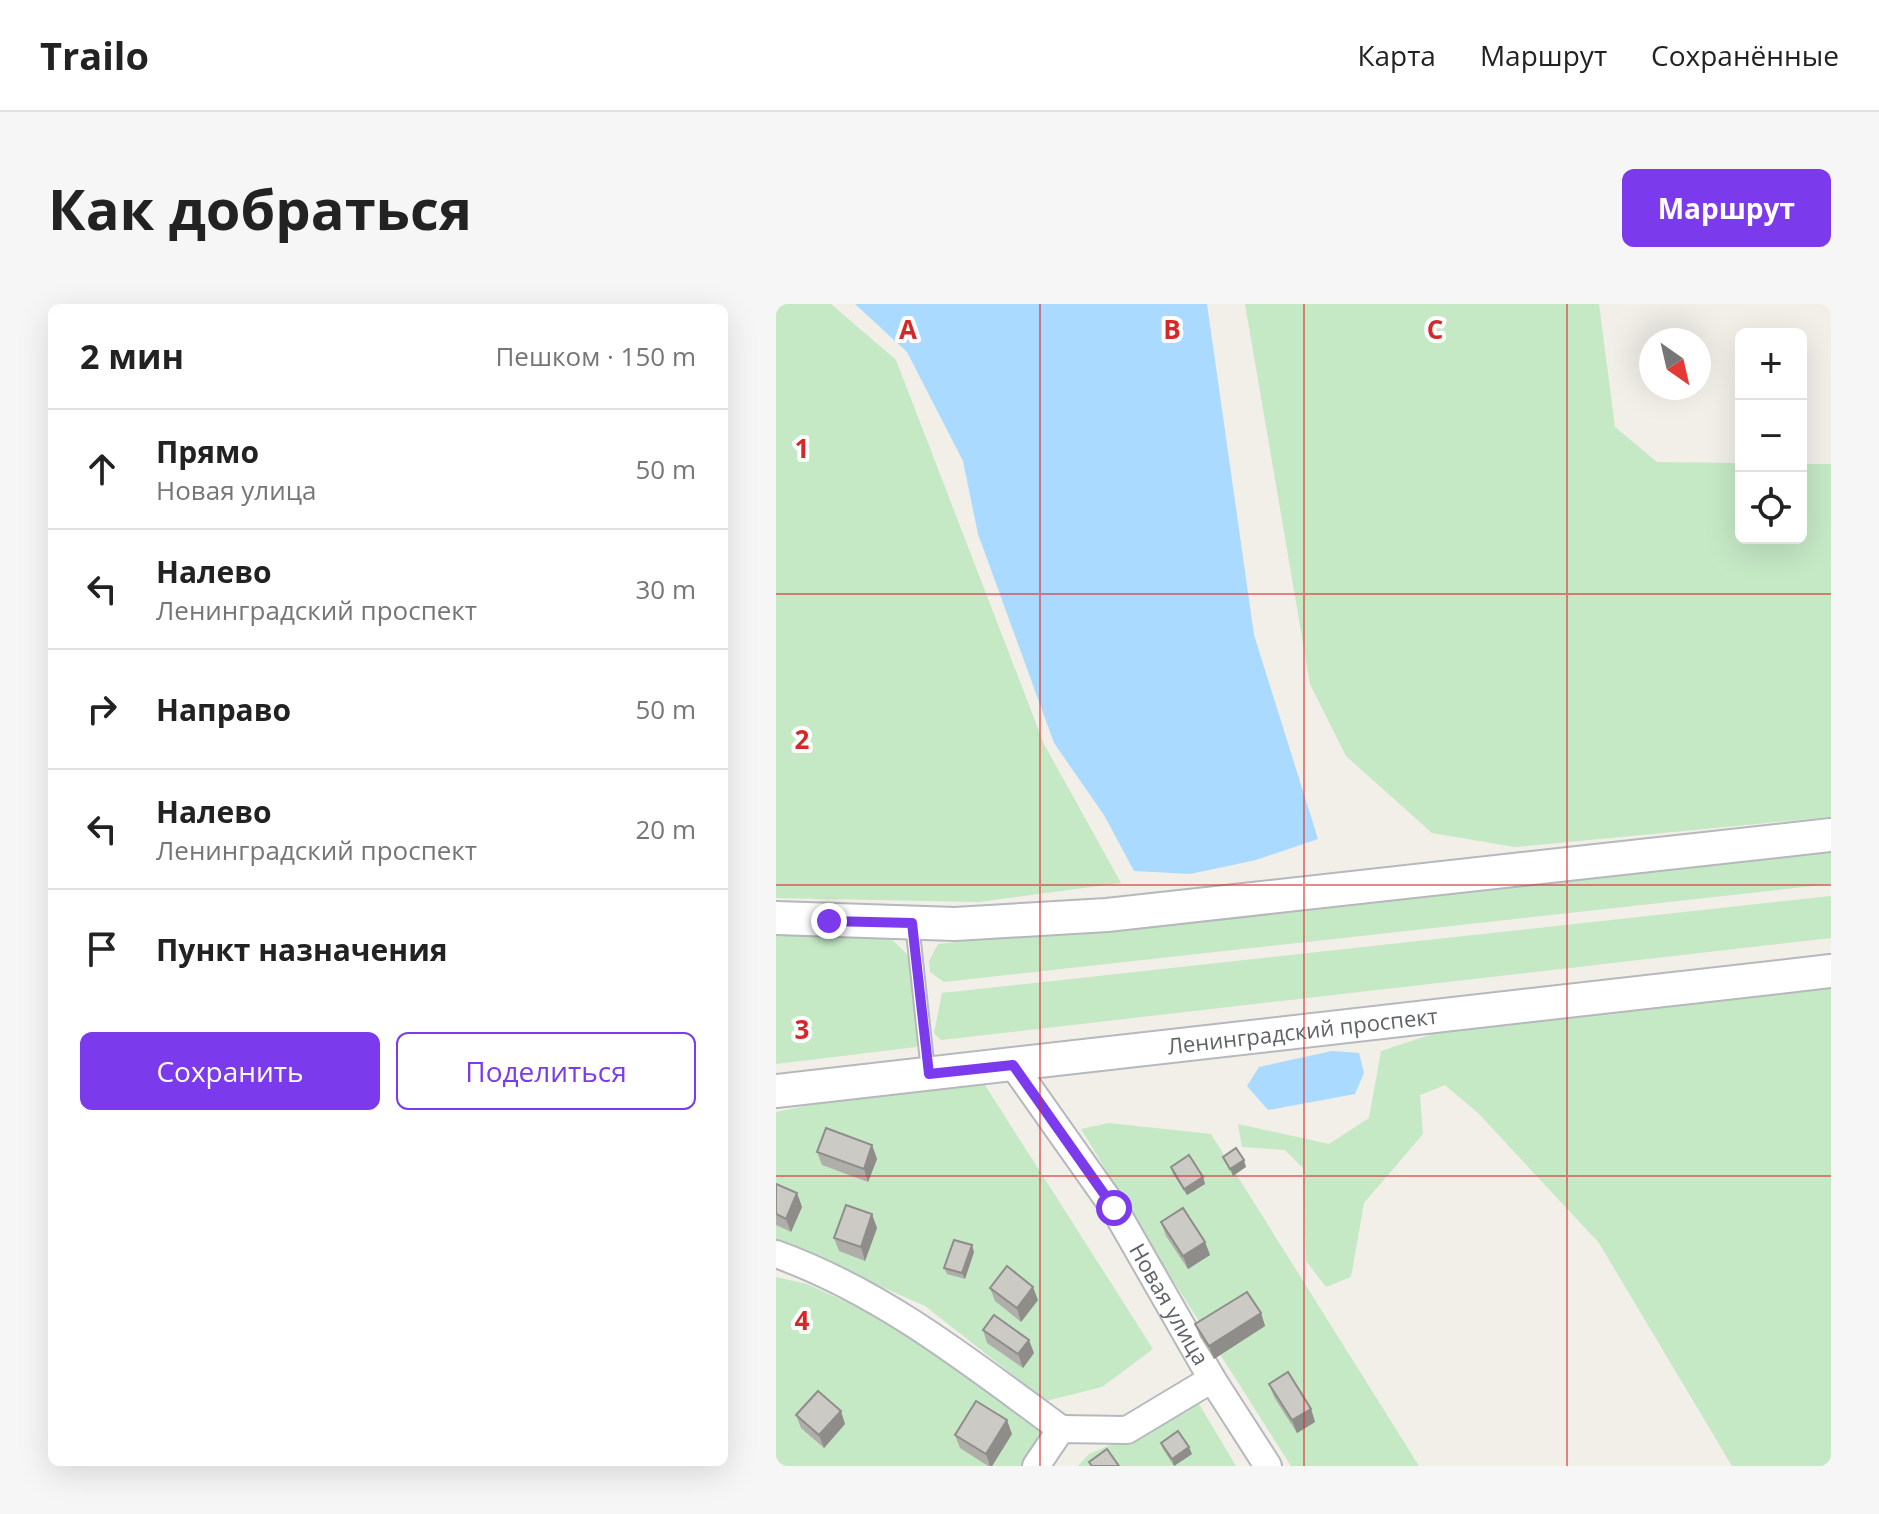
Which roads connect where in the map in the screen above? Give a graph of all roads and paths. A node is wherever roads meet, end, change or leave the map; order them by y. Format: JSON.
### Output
{"nodes":[{"id":1,"x":1831,"y":835,"type":"edge"},
{"id":2,"x":776,"y":918,"type":"edge"},
{"id":3,"x":912,"y":923,"type":"junction"},
{"id":4,"x":1831,"y":971,"type":"edge"},
{"id":5,"x":1013,"y":1065,"type":"junction"},
{"id":6,"x":929,"y":1074,"type":"junction"},
{"id":7,"x":776,"y":1091,"type":"edge"},
{"id":8,"x":776,"y":1254,"type":"edge"},
{"id":9,"x":1212,"y":1379,"type":"junction"},
{"id":10,"x":1061,"y":1429,"type":"junction"},
{"id":11,"x":1036,"y":1466,"type":"edge"},
{"id":12,"x":1268,"y":1466,"type":"edge"}],
"edges":[{"from":1,"to":3,"type":"street"},
{"from":2,"to":3,"type":"street"},
{"from":3,"to":6,"type":"lane"},
{"from":4,"to":5,"type":"street","name":"Ленинградский проспект"},
{"from":5,"to":6,"type":"street","name":"Ленинградский проспект"},
{"from":5,"to":9,"type":"street","name":"Новая улица"},
{"from":6,"to":7,"type":"street","name":"Ленинградский проспект"},
{"from":8,"to":10,"type":"street"},
{"from":9,"to":10,"type":"street"},
{"from":9,"to":12,"type":"street","name":"Новая улица"},
{"from":10,"to":11,"type":"street"}]}
